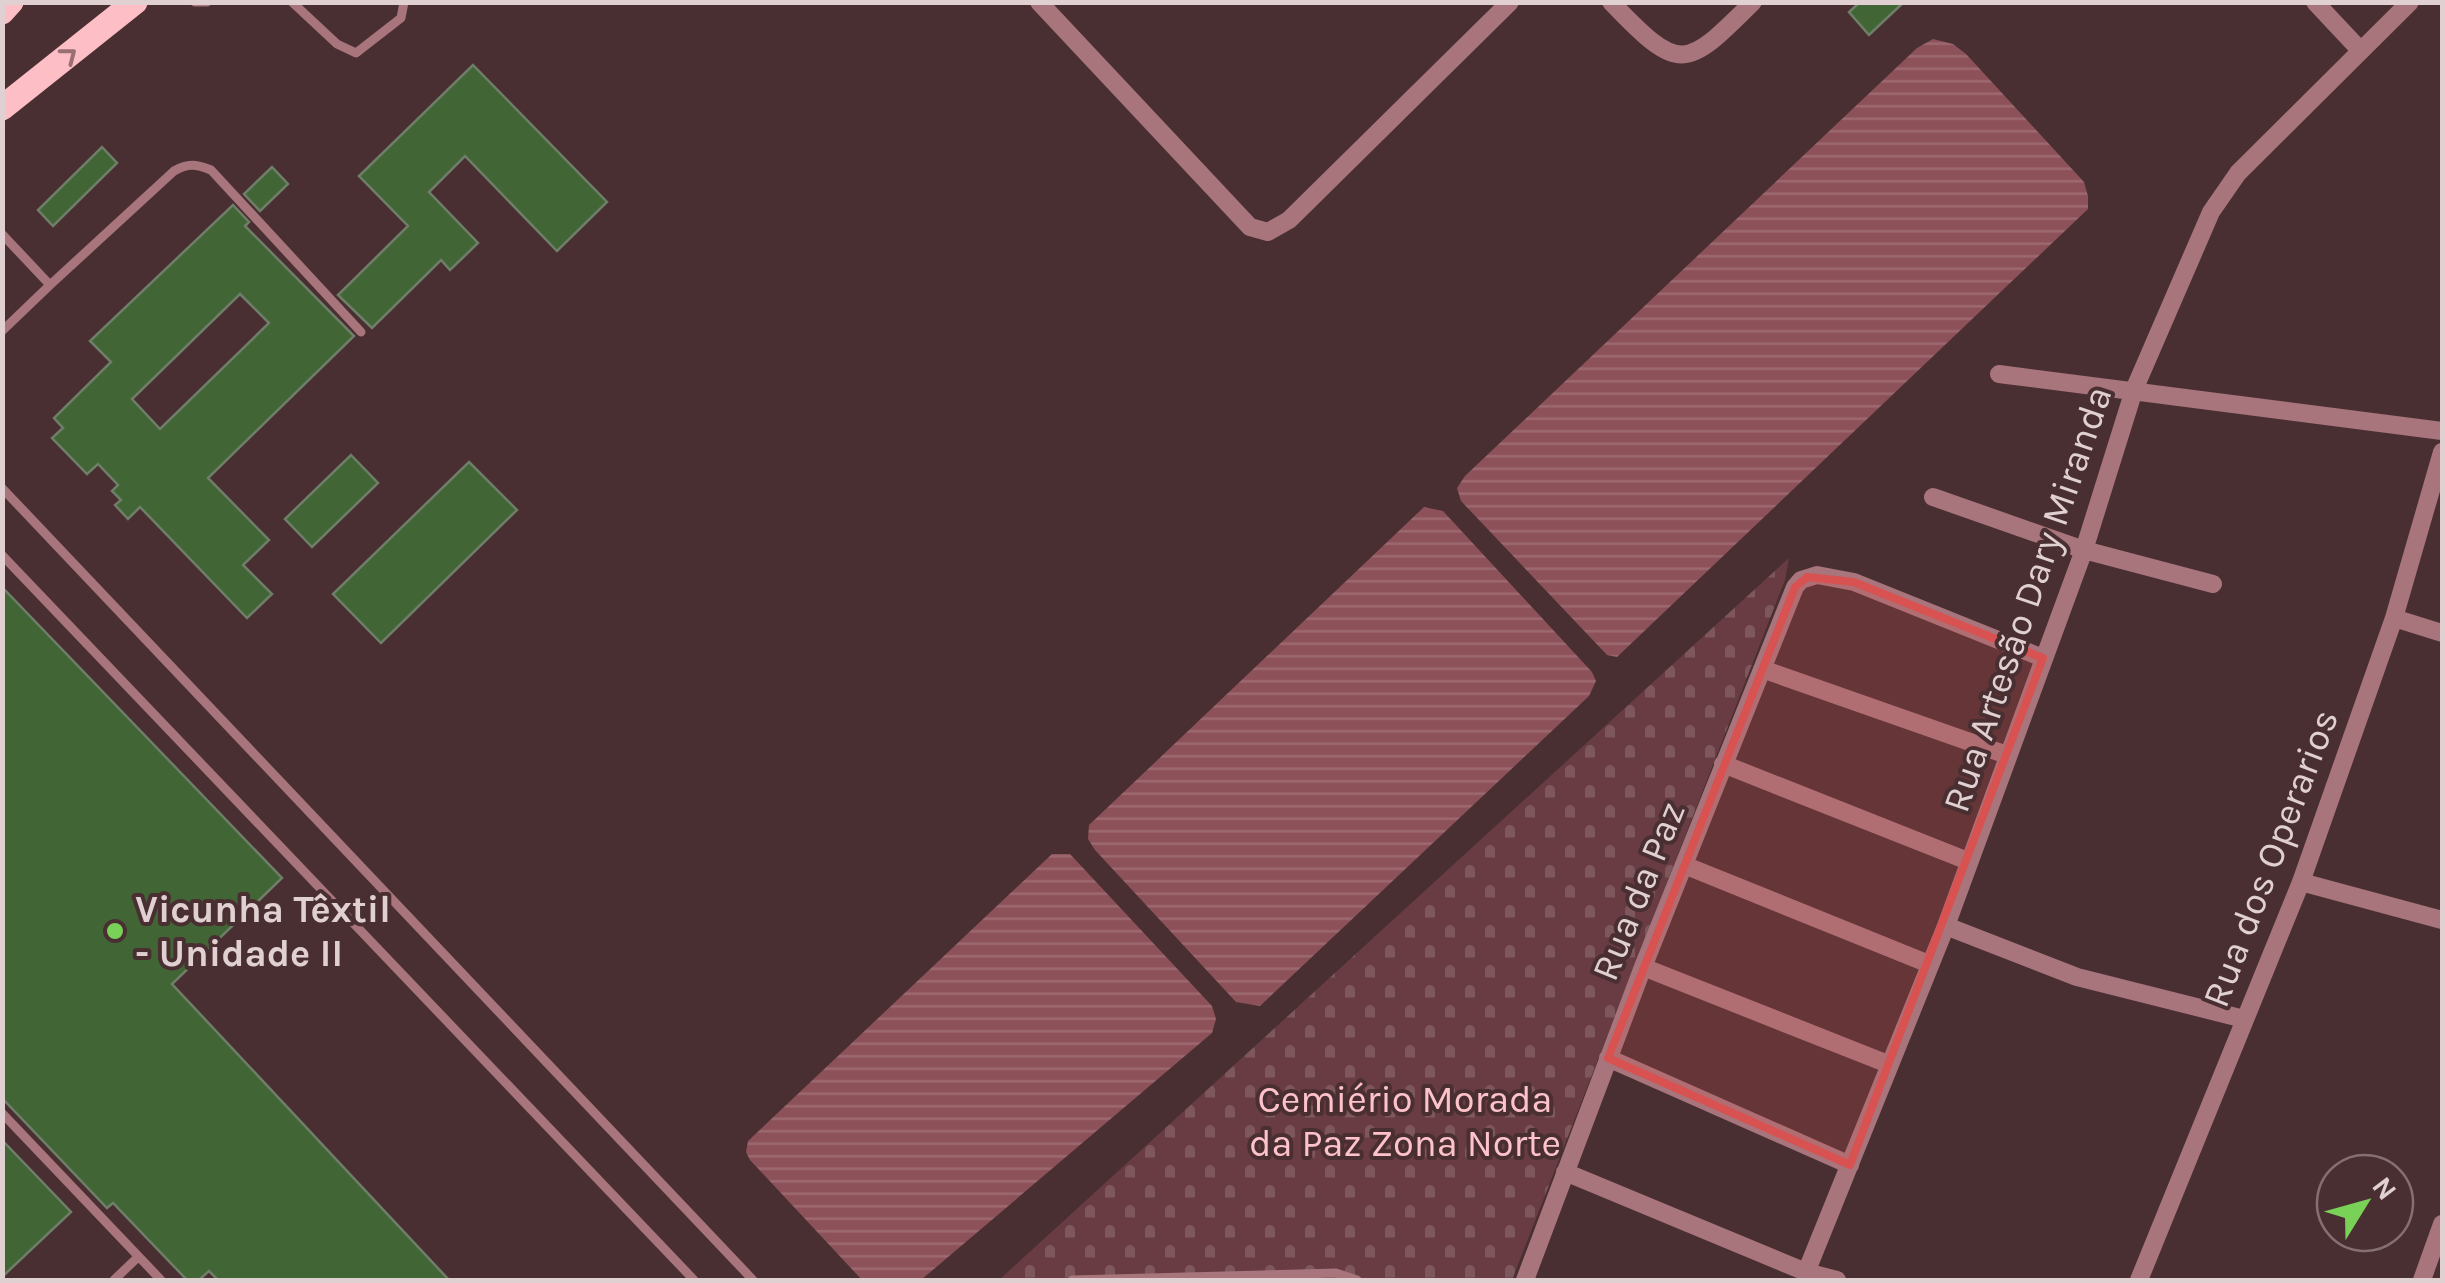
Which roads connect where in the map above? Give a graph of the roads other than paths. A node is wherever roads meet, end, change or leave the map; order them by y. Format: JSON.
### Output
{"nodes":[{"id":1,"x":11,"y":2,"type":"edge"},
{"id":2,"x":135,"y":2,"type":"edge"},
{"id":3,"x":194,"y":2,"type":"edge"},
{"id":4,"x":206,"y":2,"type":"edge"},
{"id":5,"x":292,"y":2,"type":"edge"},
{"id":6,"x":404,"y":2,"type":"edge"},
{"id":7,"x":1039,"y":2,"type":"edge"},
{"id":8,"x":1510,"y":2,"type":"edge"},
{"id":9,"x":1611,"y":2,"type":"edge"},
{"id":10,"x":1753,"y":2,"type":"edge"},
{"id":11,"x":2315,"y":2,"type":"edge"},
{"id":12,"x":2410,"y":2,"type":"edge"},
{"id":13,"x":2,"y":12,"type":"edge"},
{"id":14,"x":2360,"y":50,"type":"junction"},
{"id":15,"x":2,"y":108,"type":"edge"},
{"id":16,"x":2,"y":234,"type":"edge"},
{"id":17,"x":50,"y":285,"type":"junction"},
{"id":18,"x":2,"y":331,"type":"edge"},
{"id":19,"x":362,"y":332,"type":"dead end"},
{"id":20,"x":1999,"y":374,"type":"dead end"},
{"id":21,"x":2134,"y":390,"type":"junction"},
{"id":22,"x":2442,"y":432,"type":"edge"},
{"id":23,"x":2442,"y":452,"type":"edge"},
{"id":24,"x":2,"y":488,"type":"edge"},
{"id":25,"x":1933,"y":497,"type":"dead end"},
{"id":26,"x":2084,"y":550,"type":"junction"},
{"id":27,"x":2,"y":554,"type":"edge"},
{"id":28,"x":2213,"y":584,"type":"dead end"},
{"id":29,"x":2394,"y":618,"type":"junction"},
{"id":30,"x":2442,"y":632,"type":"edge"},
{"id":31,"x":2043,"y":658,"type":"junction"},
{"id":32,"x":1762,"y":669,"type":"junction"},
{"id":33,"x":2007,"y":755,"type":"junction"},
{"id":34,"x":1723,"y":764,"type":"junction"},
{"id":35,"x":1968,"y":861,"type":"junction"},
{"id":36,"x":1684,"y":864,"type":"junction"},
{"id":37,"x":2300,"y":882,"type":"junction"},
{"id":38,"x":2442,"y":920,"type":"edge"},
{"id":39,"x":1946,"y":926,"type":"junction"},
{"id":40,"x":1929,"y":964,"type":"junction"},
{"id":41,"x":1643,"y":967,"type":"junction"},
{"id":42,"x":2244,"y":1019,"type":"junction"},
{"id":43,"x":1608,"y":1058,"type":"junction"},
{"id":44,"x":1888,"y":1064,"type":"junction"},
{"id":45,"x":2,"y":1112,"type":"edge"},
{"id":46,"x":1850,"y":1165,"type":"junction"},
{"id":47,"x":1565,"y":1172,"type":"junction"},
{"id":48,"x":2442,"y":1224,"type":"edge"},
{"id":49,"x":138,"y":1257,"type":"junction"},
{"id":50,"x":1805,"y":1276,"type":"edge"},
{"id":51,"x":1529,"y":1279,"type":"edge"},
{"id":52,"x":114,"y":1280,"type":"edge"},
{"id":53,"x":161,"y":1280,"type":"edge"},
{"id":54,"x":694,"y":1280,"type":"edge"},
{"id":55,"x":753,"y":1280,"type":"edge"},
{"id":56,"x":1072,"y":1280,"type":"edge"},
{"id":57,"x":1358,"y":1280,"type":"edge"},
{"id":58,"x":1837,"y":1280,"type":"edge"},
{"id":59,"x":2139,"y":1280,"type":"edge"},
{"id":60,"x":2422,"y":1280,"type":"edge"}],
"edges":[{"from":1,"to":13,"type":"main road"},
{"from":15,"to":2,"type":"main road","one_way":true},
{"from":3,"to":4,"type":"lane"},
{"from":5,"to":6,"type":"lane"},
{"from":7,"to":8,"type":"street"},
{"from":9,"to":10,"type":"street"},
{"from":11,"to":14,"type":"street"},
{"from":12,"to":14,"type":"street","name":"Rua Artesão Dary Miranda"},
{"from":14,"to":21,"type":"street","name":"Rua Artesão Dary Miranda"},
{"from":16,"to":17,"type":"lane"},
{"from":17,"to":18,"type":"lane"},
{"from":17,"to":19,"type":"lane"},
{"from":20,"to":21,"type":"street"},
{"from":21,"to":22,"type":"street"},
{"from":21,"to":26,"type":"street","name":"Rua Artesão Dary Miranda"},
{"from":23,"to":29,"type":"street","name":"Rua dos Operarios"},
{"from":24,"to":55,"type":"lane"},
{"from":25,"to":26,"type":"street"},
{"from":26,"to":28,"type":"street"},
{"from":26,"to":31,"type":"street","name":"Rua Artesão Dary Miranda"},
{"from":27,"to":54,"type":"lane"},
{"from":29,"to":30,"type":"street"},
{"from":29,"to":37,"type":"street","name":"Rua dos Operarios"},
{"from":31,"to":32,"type":"street","name":"Rua da Paz"},
{"from":31,"to":33,"type":"street","name":"Rua Artesão Dary Miranda"},
{"from":32,"to":33,"type":"street"},
{"from":32,"to":34,"type":"street","name":"Rua da Paz"},
{"from":33,"to":35,"type":"street","name":"Rua Artesão Dary Miranda"},
{"from":34,"to":35,"type":"street"},
{"from":34,"to":36,"type":"street","name":"Rua da Paz"},
{"from":35,"to":39,"type":"street","name":"Rua Artesão Dary Miranda"},
{"from":36,"to":40,"type":"street"},
{"from":36,"to":41,"type":"street","name":"Rua da Paz"},
{"from":37,"to":38,"type":"street"},
{"from":37,"to":42,"type":"street","name":"Rua dos Operarios"},
{"from":39,"to":40,"type":"street","name":"Rua Artesão Dary Miranda"},
{"from":39,"to":42,"type":"street"},
{"from":40,"to":44,"type":"street","name":"Rua Artesão Dary Miranda"},
{"from":41,"to":43,"type":"street","name":"Rua da Paz"},
{"from":41,"to":44,"type":"street"},
{"from":42,"to":59,"type":"street","name":"Rua dos Operarios"},
{"from":43,"to":46,"type":"street"},
{"from":43,"to":47,"type":"street","name":"Rua da Paz"},
{"from":44,"to":46,"type":"street","name":"Rua Artesão Dary Miranda"},
{"from":45,"to":49,"type":"lane"},
{"from":46,"to":50,"type":"street","name":"Rua Artesão Dary Miranda"},
{"from":47,"to":50,"type":"street"},
{"from":47,"to":51,"type":"street","name":"Rua da Paz"},
{"from":48,"to":60,"type":"street"},
{"from":49,"to":52,"type":"lane"},
{"from":49,"to":53,"type":"lane"},
{"from":50,"to":58,"type":"street"},
{"from":56,"to":57,"type":"lane"}]}
